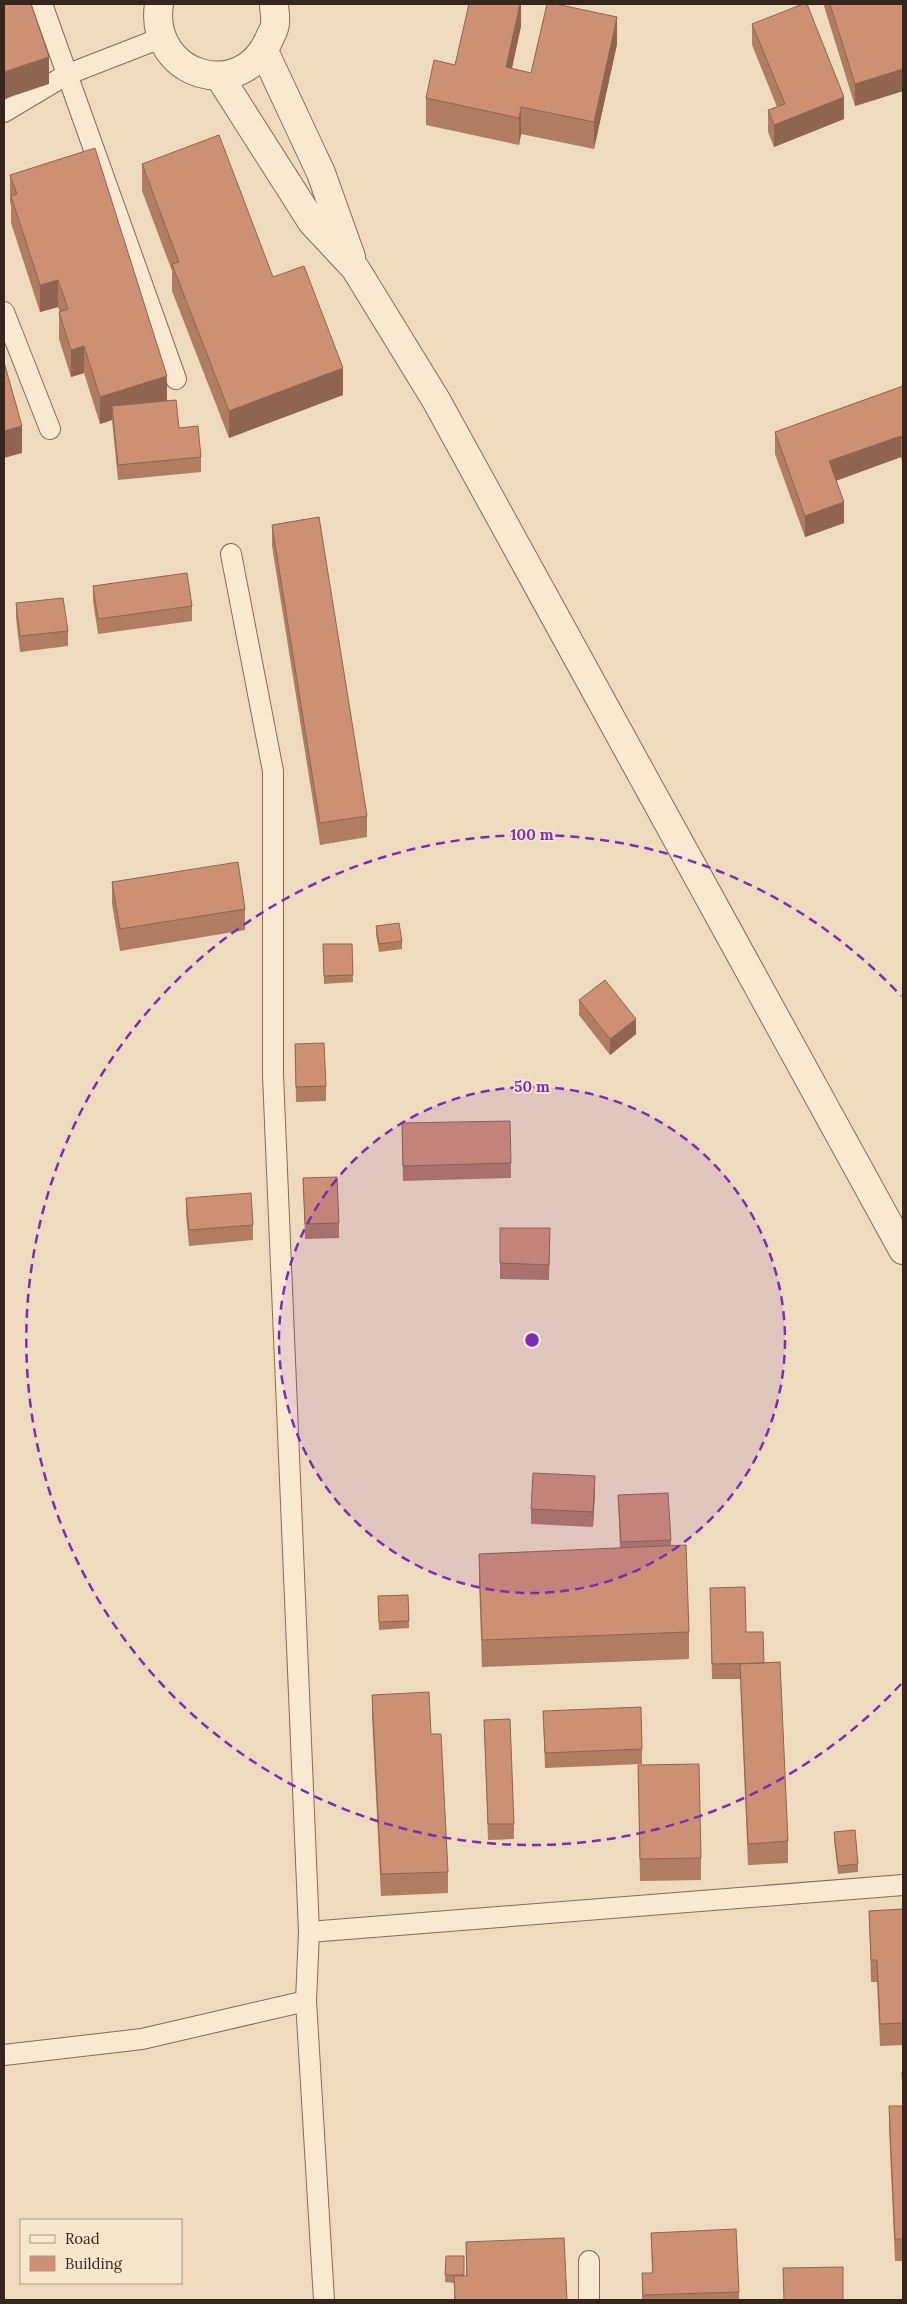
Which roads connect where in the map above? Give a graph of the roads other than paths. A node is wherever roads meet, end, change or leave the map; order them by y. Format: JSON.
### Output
{"nodes":[{"id":1,"x":42,"y":4,"type":"edge"},
{"id":2,"x":159,"y":4,"type":"edge"},
{"id":3,"x":274,"y":4,"type":"edge"},
{"id":4,"x":161,"y":38,"type":"junction"},
{"id":5,"x":264,"y":51,"type":"junction"},
{"id":6,"x":66,"y":75,"type":"junction"},
{"id":7,"x":219,"y":76,"type":"junction"},
{"id":8,"x":4,"y":112,"type":"edge"},
{"id":9,"x":355,"y":268,"type":"junction"},
{"id":10,"x":4,"y":312,"type":"edge"},
{"id":11,"x":176,"y":380,"type":"dead end"},
{"id":12,"x":50,"y":429,"type":"dead end"},
{"id":13,"x":230,"y":554,"type":"dead end"},
{"id":14,"x":903,"y":1250,"type":"edge"},
{"id":15,"x":903,"y":1885,"type":"edge"},
{"id":16,"x":309,"y":1932,"type":"junction"},
{"id":17,"x":306,"y":2001,"type":"junction"},
{"id":18,"x":4,"y":2055,"type":"edge"},
{"id":19,"x":589,"y":2261,"type":"dead end"},
{"id":20,"x":324,"y":2300,"type":"edge"},
{"id":21,"x":588,"y":2300,"type":"edge"}],
"edges":[{"from":1,"to":6,"type":"lane"},
{"from":2,"to":4,"type":"street"},
{"from":3,"to":5,"type":"street"},
{"from":4,"to":6,"type":"lane"},
{"from":4,"to":7,"type":"street"},
{"from":5,"to":7,"type":"street"},
{"from":5,"to":9,"type":"street"},
{"from":6,"to":8,"type":"lane"},
{"from":6,"to":11,"type":"lane"},
{"from":7,"to":9,"type":"street"},
{"from":9,"to":14,"type":"street"},
{"from":10,"to":12,"type":"lane"},
{"from":13,"to":16,"type":"lane"},
{"from":15,"to":16,"type":"lane"},
{"from":16,"to":17,"type":"lane"},
{"from":17,"to":18,"type":"lane"},
{"from":17,"to":20,"type":"lane"},
{"from":19,"to":21,"type":"lane"}]}
